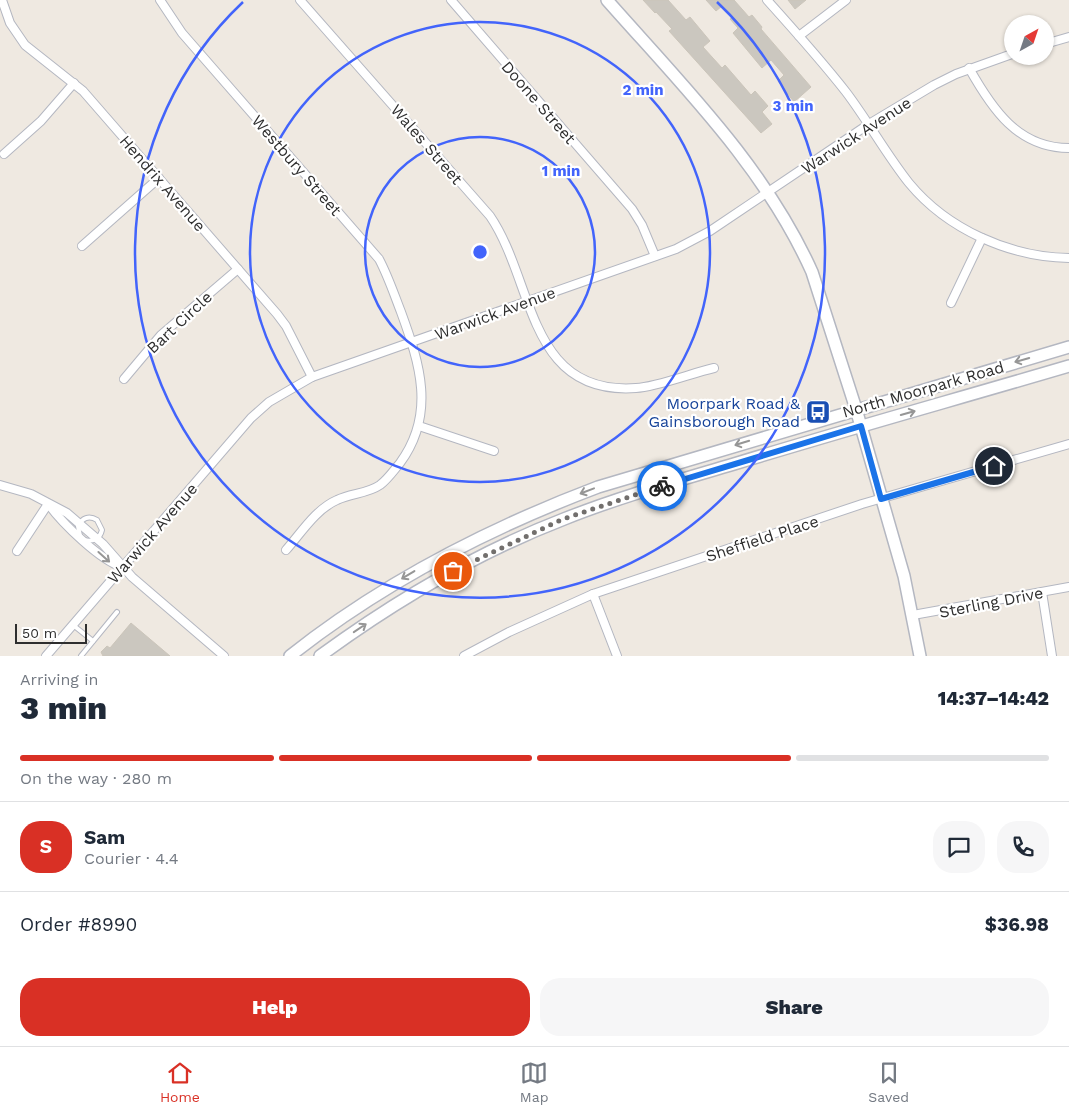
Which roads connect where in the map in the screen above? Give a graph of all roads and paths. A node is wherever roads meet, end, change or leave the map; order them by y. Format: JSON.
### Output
{"nodes":[{"id":1,"x":2,"y":0,"type":"edge"},
{"id":2,"x":160,"y":0,"type":"edge"},
{"id":3,"x":300,"y":0,"type":"edge"},
{"id":4,"x":451,"y":0,"type":"edge"},
{"id":5,"x":607,"y":0,"type":"edge"},
{"id":6,"x":767,"y":0,"type":"edge"},
{"id":7,"x":846,"y":0,"type":"edge"},
{"id":8,"x":799,"y":36,"type":"junction"},
{"id":9,"x":1069,"y":36,"type":"edge"},
{"id":10,"x":1054,"y":41,"type":"edge"},
{"id":11,"x":1004,"y":57,"type":"edge"},
{"id":12,"x":969,"y":68,"type":"junction"},
{"id":13,"x":74,"y":83,"type":"junction"},
{"id":14,"x":869,"y":124,"type":"junction"},
{"id":15,"x":1069,"y":148,"type":"edge"},
{"id":16,"x":4,"y":154,"type":"dead end"},
{"id":17,"x":159,"y":178,"type":"junction"},
{"id":18,"x":769,"y":192,"type":"junction"},
{"id":19,"x":982,"y":238,"type":"junction"},
{"id":20,"x":82,"y":246,"type":"dead end"},
{"id":21,"x":655,"y":256,"type":"junction"},
{"id":22,"x":1069,"y":258,"type":"edge"},
{"id":23,"x":238,"y":269,"type":"junction"},
{"id":24,"x":529,"y":302,"type":"junction"},
{"id":25,"x":951,"y":303,"type":"dead end"},
{"id":26,"x":412,"y":342,"type":"junction"},
{"id":27,"x":1069,"y":346,"type":"edge"},
{"id":28,"x":1069,"y":366,"type":"edge"},
{"id":29,"x":714,"y":368,"type":"dead end"},
{"id":30,"x":312,"y":377,"type":"junction"},
{"id":31,"x":124,"y":379,"type":"dead end"},
{"id":32,"x":856,"y":409,"type":"junction"},
{"id":33,"x":419,"y":426,"type":"junction"},
{"id":34,"x":861,"y":426,"type":"junction"},
{"id":35,"x":1069,"y":444,"type":"edge"},
{"id":36,"x":494,"y":450,"type":"dead end"},
{"id":37,"x":0,"y":485,"type":"edge"},
{"id":38,"x":881,"y":499,"type":"junction"},
{"id":39,"x":48,"y":504,"type":"junction"},
{"id":40,"x":79,"y":523,"type":"junction"},
{"id":41,"x":83,"y":539,"type":"junction"},
{"id":42,"x":97,"y":539,"type":"junction"},
{"id":43,"x":286,"y":550,"type":"dead end"},
{"id":44,"x":17,"y":551,"type":"dead end"},
{"id":45,"x":122,"y":568,"type":"junction"},
{"id":46,"x":1069,"y":587,"type":"edge"},
{"id":47,"x":1042,"y":592,"type":"junction"},
{"id":48,"x":593,"y":594,"type":"junction"},
{"id":49,"x":117,"y":612,"type":"dead end"},
{"id":50,"x":914,"y":615,"type":"junction"},
{"id":51,"x":73,"y":624,"type":"junction"},
{"id":52,"x":93,"y":641,"type":"junction"},
{"id":53,"x":46,"y":656,"type":"edge"},
{"id":54,"x":81,"y":656,"type":"edge"},
{"id":55,"x":224,"y":656,"type":"edge"},
{"id":56,"x":290,"y":656,"type":"edge"},
{"id":57,"x":320,"y":656,"type":"edge"},
{"id":58,"x":464,"y":656,"type":"edge"},
{"id":59,"x":617,"y":656,"type":"edge"},
{"id":60,"x":920,"y":656,"type":"edge"},
{"id":61,"x":1052,"y":656,"type":"edge"}],
"edges":[{"from":1,"to":13,"type":"street","name":"Hendrix Avenue"},
{"from":2,"to":26,"type":"street","name":"Westbury Street"},
{"from":3,"to":24,"type":"street","name":"Wales Street"},
{"from":4,"to":21,"type":"street","name":"Doone Street"},
{"from":5,"to":18,"type":"main road"},
{"from":6,"to":8,"type":"street"},
{"from":7,"to":8,"type":"street"},
{"from":8,"to":14,"type":"street"},
{"from":9,"to":10,"type":"street"},
{"from":11,"to":12,"type":"street","name":"Warwick Avenue"},
{"from":12,"to":14,"type":"street","name":"Warwick Avenue"},
{"from":12,"to":15,"type":"street"},
{"from":13,"to":16,"type":"street"},
{"from":13,"to":17,"type":"street","name":"Hendrix Avenue"},
{"from":14,"to":18,"type":"street","name":"Warwick Avenue"},
{"from":14,"to":19,"type":"street"},
{"from":17,"to":20,"type":"street"},
{"from":17,"to":23,"type":"street","name":"Hendrix Avenue"},
{"from":18,"to":21,"type":"street","name":"Warwick Avenue"},
{"from":18,"to":32,"type":"main road"},
{"from":19,"to":22,"type":"street"},
{"from":19,"to":25,"type":"street"},
{"from":21,"to":24,"type":"street","name":"Warwick Avenue"},
{"from":23,"to":30,"type":"street","name":"Hendrix Avenue"},
{"from":23,"to":31,"type":"street","name":"Bart Circle"},
{"from":24,"to":26,"type":"street","name":"Warwick Avenue"},
{"from":24,"to":29,"type":"street","name":"Wales Street"},
{"from":26,"to":30,"type":"street","name":"Warwick Avenue"},
{"from":26,"to":33,"type":"street","name":"Westbury Street"},
{"from":27,"to":32,"type":"main road","name":"North Moorpark Road","one_way":true},
{"from":34,"to":28,"type":"main road","name":"North Moorpark Road","one_way":true},
{"from":30,"to":45,"type":"street","name":"Warwick Avenue"},
{"from":32,"to":34,"type":"main road"},
{"from":32,"to":56,"type":"main road","name":"North Moorpark Road","one_way":true},
{"from":33,"to":36,"type":"street"},
{"from":33,"to":43,"type":"street","name":"Westbury Street"},
{"from":34,"to":38,"type":"main road"},
{"from":57,"to":34,"type":"main road","name":"North Moorpark Road","one_way":true},
{"from":35,"to":38,"type":"street","name":"Sheffield Place"},
{"from":37,"to":39,"type":"street"},
{"from":38,"to":48,"type":"street","name":"Sheffield Place"},
{"from":38,"to":50,"type":"main road"},
{"from":39,"to":40,"type":"street"},
{"from":39,"to":41,"type":"street"},
{"from":39,"to":44,"type":"street"},
{"from":40,"to":41,"type":"lane"},
{"from":40,"to":42,"type":"street"},
{"from":40,"to":42,"type":"lane"},
{"from":41,"to":42,"type":"lane"},
{"from":41,"to":45,"type":"street","one_way":true},
{"from":42,"to":45,"type":"street"},
{"from":45,"to":51,"type":"street","name":"Warwick Avenue"},
{"from":45,"to":55,"type":"street"},
{"from":46,"to":47,"type":"street","name":"Sterling Drive"},
{"from":47,"to":50,"type":"street","name":"Sterling Drive"},
{"from":47,"to":61,"type":"street"},
{"from":48,"to":58,"type":"street","name":"Sheffield Place"},
{"from":48,"to":59,"type":"street"},
{"from":49,"to":52,"type":"lane"},
{"from":50,"to":60,"type":"main road"},
{"from":51,"to":52,"type":"lane"},
{"from":51,"to":53,"type":"street","name":"Warwick Avenue"},
{"from":52,"to":54,"type":"lane"}]}
